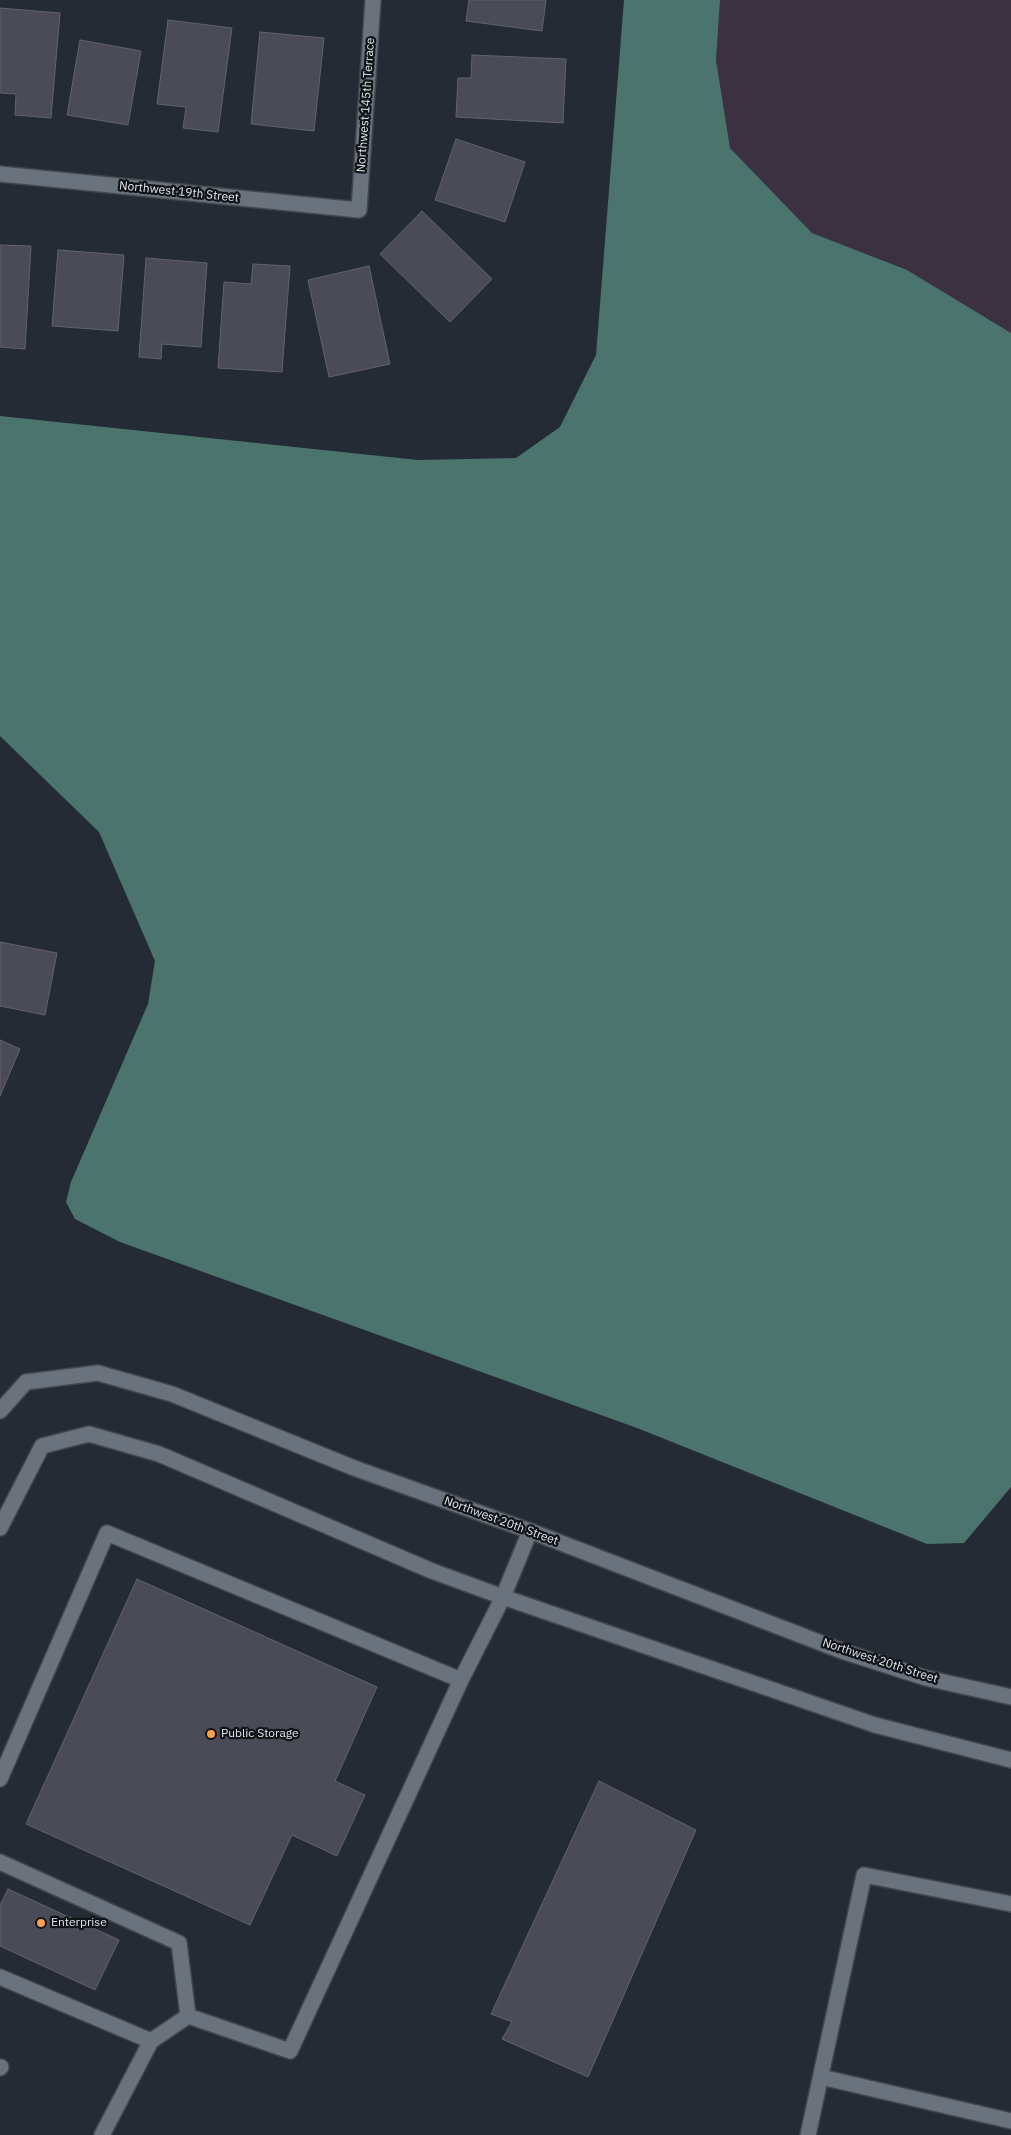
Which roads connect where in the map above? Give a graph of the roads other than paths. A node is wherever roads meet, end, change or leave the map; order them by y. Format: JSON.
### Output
{"nodes":[{"id":1,"x":373,"y":0,"type":"edge"},
{"id":2,"x":0,"y":174,"type":"edge"},
{"id":3,"x":359,"y":210,"type":"joint"},
{"id":4,"x":0,"y":1411,"type":"edge"},
{"id":5,"x":0,"y":1528,"type":"edge"},
{"id":6,"x":530,"y":1531,"type":"junction"},
{"id":7,"x":503,"y":1597,"type":"junction"},
{"id":8,"x":461,"y":1680,"type":"junction"},
{"id":9,"x":1011,"y":1697,"type":"edge"},
{"id":10,"x":1011,"y":1760,"type":"edge"},
{"id":11,"x":0,"y":1779,"type":"edge"},
{"id":12,"x":0,"y":1862,"type":"edge"},
{"id":13,"x":1011,"y":1904,"type":"edge"},
{"id":14,"x":0,"y":1977,"type":"edge"},
{"id":15,"x":188,"y":2016,"type":"junction"},
{"id":16,"x":152,"y":2041,"type":"junction"},
{"id":17,"x":821,"y":2077,"type":"junction"},
{"id":18,"x":1011,"y":2121,"type":"edge"},
{"id":19,"x":102,"y":2135,"type":"edge"},
{"id":20,"x":808,"y":2135,"type":"edge"}],
"edges":[{"from":1,"to":3,"type":"street","name":"Northwest 145th Terrace"},
{"from":2,"to":3,"type":"street","name":"Northwest 19th Street"},
{"from":4,"to":6,"type":"street","name":"Northwest 20th Street"},
{"from":5,"to":7,"type":"street"},
{"from":6,"to":7,"type":"street"},
{"from":6,"to":9,"type":"street","name":"Northwest 20th Street"},
{"from":7,"to":8,"type":"street"},
{"from":7,"to":10,"type":"street"},
{"from":8,"to":11,"type":"street"},
{"from":8,"to":15,"type":"street"},
{"from":12,"to":15,"type":"street"},
{"from":13,"to":17,"type":"street"},
{"from":14,"to":16,"type":"street"},
{"from":15,"to":16,"type":"street"},
{"from":16,"to":19,"type":"street"},
{"from":17,"to":18,"type":"street"},
{"from":17,"to":20,"type":"street"}]}
